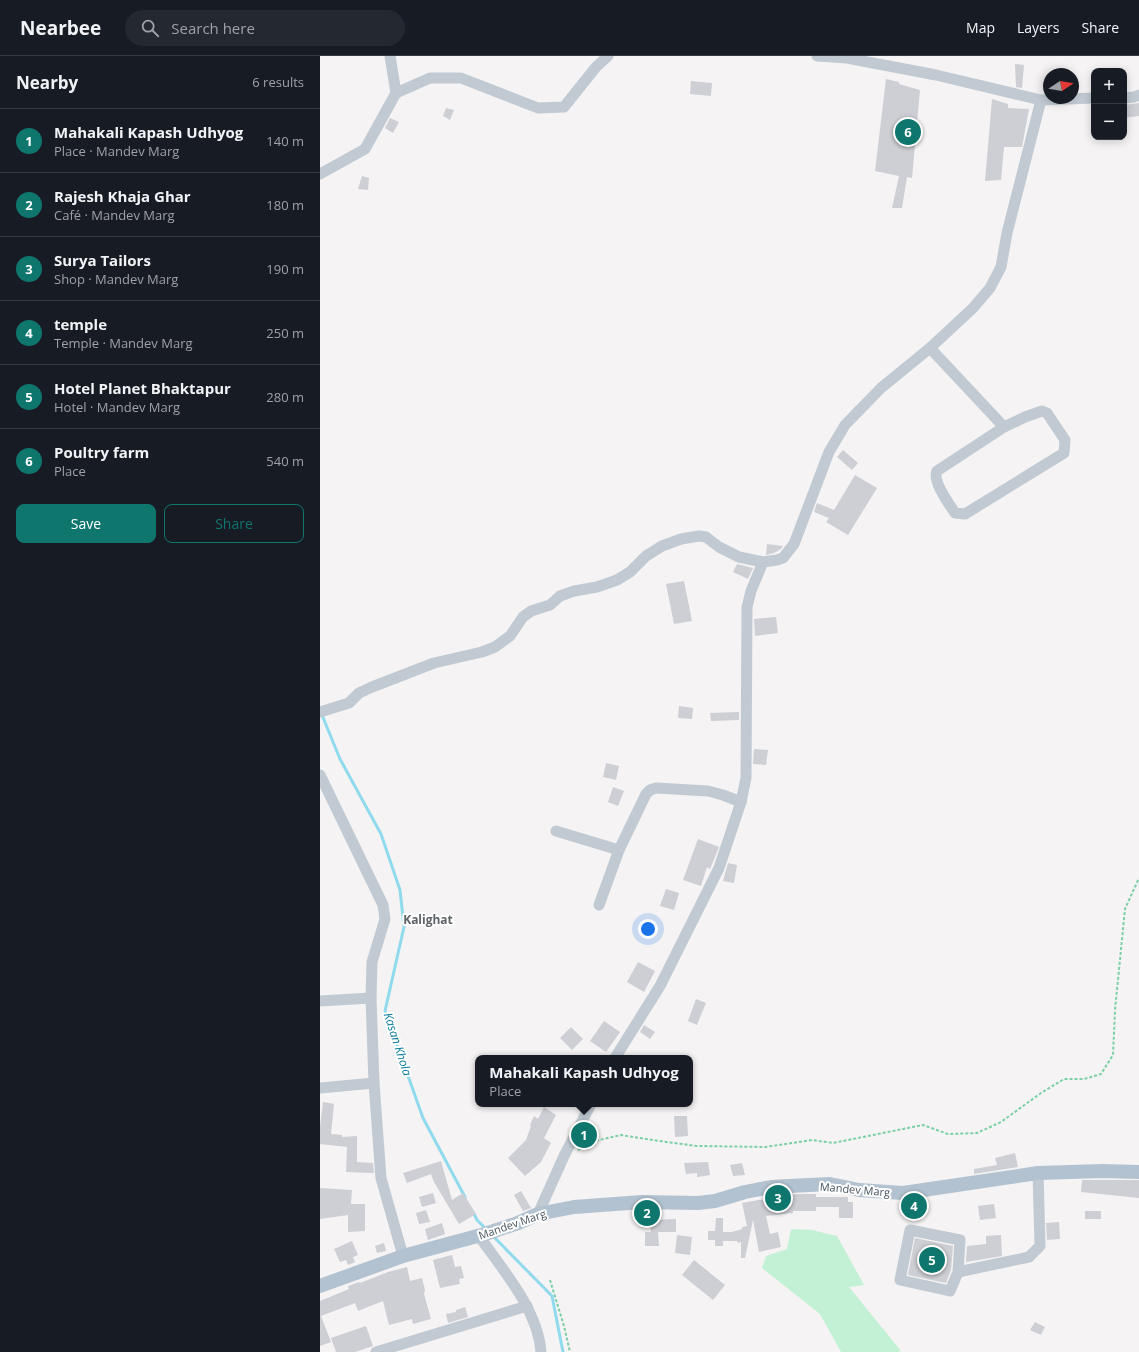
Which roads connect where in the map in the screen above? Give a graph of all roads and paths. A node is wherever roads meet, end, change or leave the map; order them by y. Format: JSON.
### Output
{"nodes":[{"id":1,"x":390,"y":56,"type":"edge"},
{"id":2,"x":608,"y":56,"type":"edge"},
{"id":3,"x":817,"y":56,"type":"edge"},
{"id":4,"x":396,"y":93,"type":"junction"},
{"id":5,"x":1139,"y":95,"type":"edge"},
{"id":6,"x":1091,"y":98,"type":"edge"},
{"id":7,"x":1127,"y":98,"type":"edge"},
{"id":8,"x":1041,"y":100,"type":"junction"},
{"id":9,"x":320,"y":174,"type":"edge"},
{"id":10,"x":930,"y":348,"type":"junction"},
{"id":11,"x":1004,"y":427,"type":"junction"},
{"id":12,"x":763,"y":562,"type":"junction"},
{"id":13,"x":323,"y":711,"type":"edge"},
{"id":14,"x":320,"y":775,"type":"edge"},
{"id":15,"x":324,"y":792,"type":"edge"},
{"id":16,"x":740,"y":802,"type":"junction"},
{"id":17,"x":556,"y":831,"type":"dead end"},
{"id":18,"x":619,"y":850,"type":"junction"},
{"id":19,"x":1139,"y":878,"type":"edge"},
{"id":20,"x":599,"y":905,"type":"dead end"},
{"id":21,"x":371,"y":998,"type":"junction"},
{"id":22,"x":320,"y":1001,"type":"edge"},
{"id":23,"x":617,"y":1055,"type":"edge"},
{"id":24,"x":374,"y":1083,"type":"junction"},
{"id":25,"x":320,"y":1088,"type":"edge"},
{"id":26,"x":589,"y":1107,"type":"edge"},
{"id":27,"x":564,"y":1156,"type":"junction"},
{"id":28,"x":1139,"y":1172,"type":"edge"},
{"id":29,"x":1038,"y":1173,"type":"junction"},
{"id":30,"x":538,"y":1214,"type":"junction"},
{"id":31,"x":482,"y":1235,"type":"junction"},
{"id":32,"x":403,"y":1256,"type":"junction"},
{"id":33,"x":958,"y":1272,"type":"junction"},
{"id":34,"x":550,"y":1280,"type":"dead end"},
{"id":35,"x":320,"y":1286,"type":"edge"},
{"id":36,"x":527,"y":1306,"type":"junction"},
{"id":37,"x":376,"y":1352,"type":"edge"},
{"id":38,"x":542,"y":1352,"type":"edge"},
{"id":39,"x":570,"y":1352,"type":"edge"}],
"edges":[{"from":1,"to":4,"type":"street"},
{"from":2,"to":4,"type":"street"},
{"from":3,"to":8,"type":"street"},
{"from":4,"to":9,"type":"street"},
{"from":5,"to":7,"type":"street"},
{"from":6,"to":8,"type":"street"},
{"from":8,"to":10,"type":"street"},
{"from":10,"to":11,"type":"street"},
{"from":10,"to":12,"type":"street"},
{"from":11,"to":11,"type":"street"},
{"from":12,"to":13,"type":"street"},
{"from":12,"to":16,"type":"street"},
{"from":14,"to":15,"type":"street"},
{"from":15,"to":21,"type":"street"},
{"from":16,"to":18,"type":"street"},
{"from":16,"to":23,"type":"street"},
{"from":17,"to":18,"type":"street"},
{"from":18,"to":20,"type":"street"},
{"from":19,"to":27,"type":"path"},
{"from":21,"to":22,"type":"street"},
{"from":21,"to":24,"type":"street"},
{"from":24,"to":25,"type":"street"},
{"from":24,"to":32,"type":"street"},
{"from":26,"to":27,"type":"street"},
{"from":27,"to":30,"type":"street"},
{"from":28,"to":29,"type":"main road","name":"Mandev Marg"},
{"from":29,"to":30,"type":"main road","name":"Mandev Marg"},
{"from":29,"to":33,"type":"street"},
{"from":30,"to":31,"type":"main road","name":"Mandev Marg"},
{"from":31,"to":32,"type":"main road","name":"Mandev Marg"},
{"from":31,"to":36,"type":"street"},
{"from":32,"to":35,"type":"main road","name":"Mandev Marg"},
{"from":33,"to":33,"type":"street"},
{"from":34,"to":39,"type":"path"},
{"from":36,"to":37,"type":"street"},
{"from":36,"to":38,"type":"street"}]}
